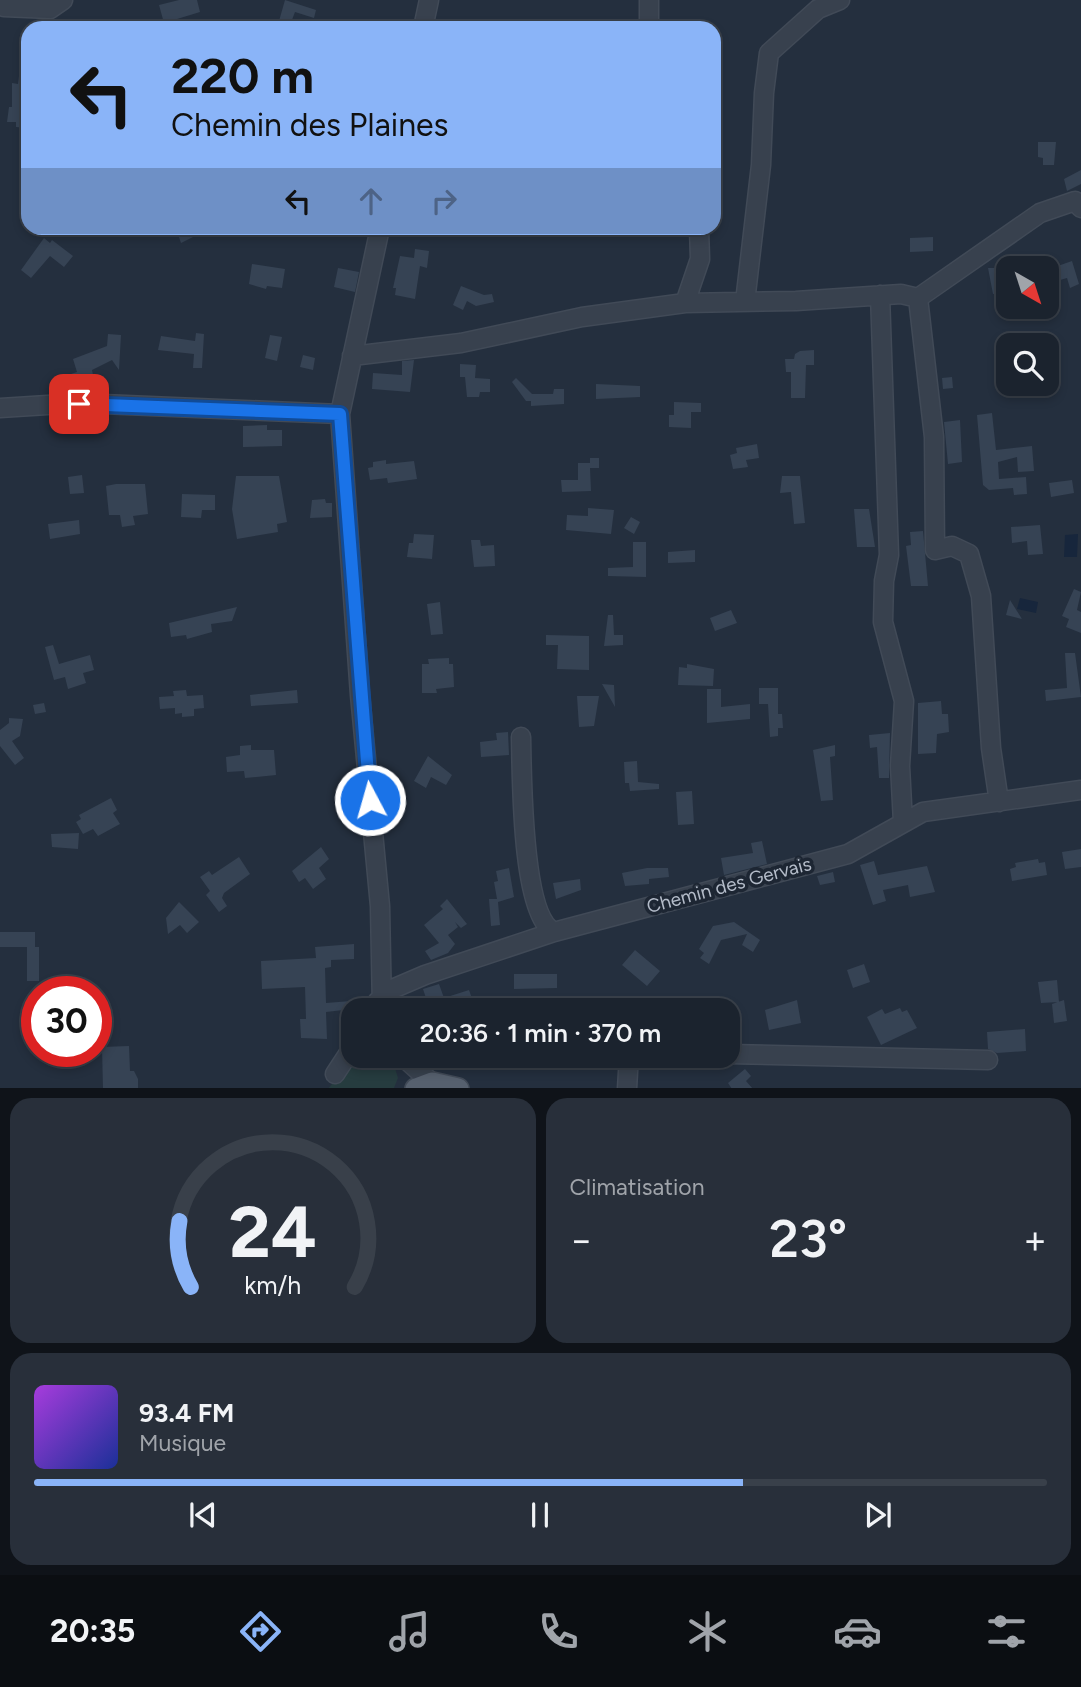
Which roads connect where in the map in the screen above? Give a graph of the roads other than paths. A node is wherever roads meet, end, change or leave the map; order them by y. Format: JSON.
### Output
{"nodes":[{"id":1,"x":63,"y":0,"type":"edge"},
{"id":2,"x":429,"y":0,"type":"edge"},
{"id":3,"x":649,"y":0,"type":"edge"},
{"id":4,"x":840,"y":0,"type":"edge"},
{"id":5,"x":4,"y":7,"type":"dead end"},
{"id":6,"x":424,"y":21,"type":"edge"},
{"id":7,"x":649,"y":21,"type":"edge"},
{"id":8,"x":1081,"y":208,"type":"edge"},
{"id":9,"x":378,"y":235,"type":"edge"},
{"id":10,"x":699,"y":235,"type":"edge"},
{"id":11,"x":880,"y":295,"type":"junction"},
{"id":12,"x":918,"y":298,"type":"junction"},
{"id":13,"x":745,"y":302,"type":"junction"},
{"id":14,"x":685,"y":303,"type":"junction"},
{"id":15,"x":352,"y":356,"type":"junction"},
{"id":16,"x":0,"y":408,"type":"edge"},
{"id":17,"x":340,"y":414,"type":"junction"},
{"id":18,"x":521,"y":737,"type":"dead end"},
{"id":19,"x":1081,"y":790,"type":"edge"},
{"id":20,"x":999,"y":802,"type":"junction"},
{"id":21,"x":903,"y":823,"type":"junction"},
{"id":22,"x":554,"y":932,"type":"junction"},
{"id":23,"x":379,"y":998,"type":"edge"},
{"id":24,"x":389,"y":998,"type":"edge"},
{"id":25,"x":740,"y":1054,"type":"edge"},
{"id":26,"x":988,"y":1060,"type":"dead end"},
{"id":27,"x":341,"y":1065,"type":"edge"},
{"id":28,"x":404,"y":1068,"type":"edge"},
{"id":29,"x":411,"y":1068,"type":"edge"},
{"id":30,"x":628,"y":1068,"type":"edge"},
{"id":31,"x":335,"y":1074,"type":"dead end"},
{"id":32,"x":424,"y":1086,"type":"edge"},
{"id":33,"x":406,"y":1088,"type":"edge"},
{"id":34,"x":458,"y":1088,"type":"edge"},
{"id":35,"x":627,"y":1088,"type":"edge"}],
"edges":[{"from":1,"to":5,"type":"street"},
{"from":2,"to":6,"type":"street"},
{"from":3,"to":7,"type":"street"},
{"from":4,"to":13,"type":"street"},
{"from":8,"to":12,"type":"street"},
{"from":9,"to":15,"type":"street"},
{"from":10,"to":14,"type":"street"},
{"from":11,"to":12,"type":"street"},
{"from":11,"to":13,"type":"street"},
{"from":11,"to":21,"type":"street"},
{"from":12,"to":20,"type":"street"},
{"from":13,"to":14,"type":"street"},
{"from":14,"to":15,"type":"street"},
{"from":15,"to":17,"type":"street"},
{"from":16,"to":17,"type":"street"},
{"from":17,"to":23,"type":"street"},
{"from":18,"to":22,"type":"street"},
{"from":19,"to":20,"type":"street","name":"Chemin des Gervais"},
{"from":20,"to":21,"type":"street","name":"Chemin des Gervais"},
{"from":21,"to":22,"type":"street","name":"Chemin des Gervais"},
{"from":22,"to":24,"type":"street","name":"Chemin des Gervais"},
{"from":25,"to":26,"type":"street"},
{"from":27,"to":31,"type":"street"},
{"from":28,"to":33,"type":"street"},
{"from":29,"to":32,"type":"street"},
{"from":30,"to":35,"type":"street"},
{"from":32,"to":34,"type":"main road"}]}
